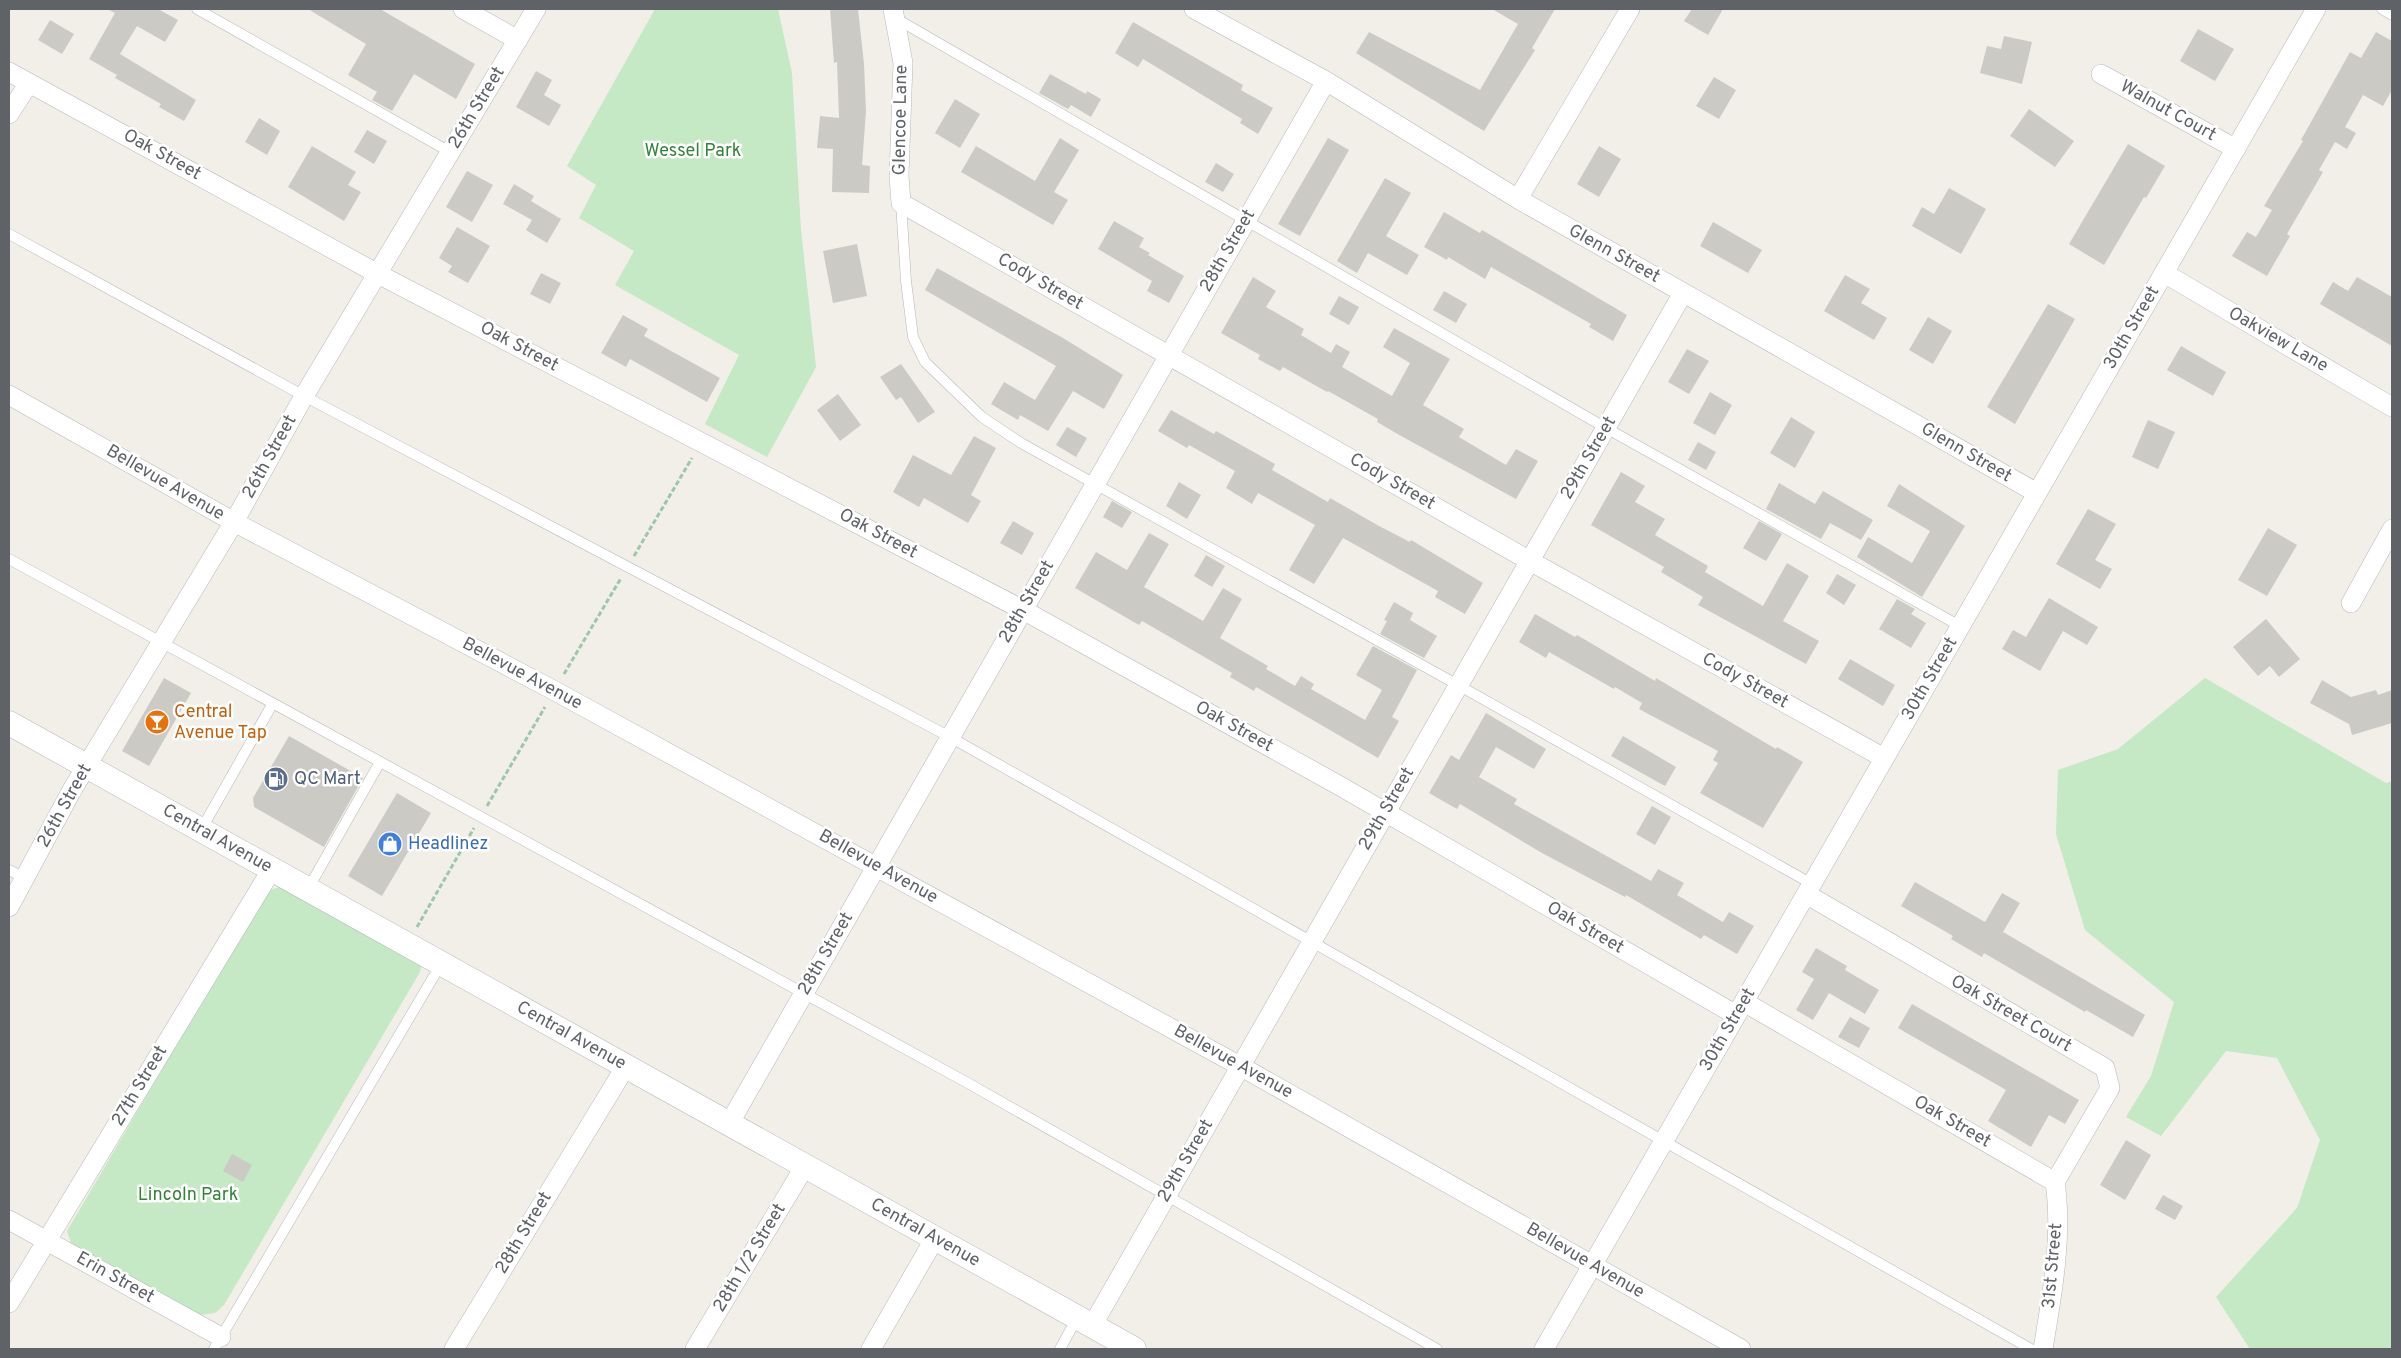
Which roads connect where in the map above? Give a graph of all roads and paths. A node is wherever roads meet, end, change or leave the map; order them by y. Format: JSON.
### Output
{"nodes":[{"id":1,"x":197,"y":9,"type":"edge"},
{"id":2,"x":463,"y":9,"type":"edge"},
{"id":3,"x":536,"y":9,"type":"edge"},
{"id":4,"x":1194,"y":9,"type":"edge"},
{"id":5,"x":1630,"y":9,"type":"edge"},
{"id":6,"x":2316,"y":9,"type":"edge"},
{"id":7,"x":2382,"y":9,"type":"edge"},
{"id":8,"x":894,"y":13,"type":"edge"},
{"id":9,"x":2392,"y":15,"type":"edge"},
{"id":10,"x":518,"y":40,"type":"junction"},
{"id":11,"x":9,"y":72,"type":"edge"},
{"id":12,"x":2101,"y":74,"type":"dead end"},
{"id":13,"x":1326,"y":81,"type":"junction"},
{"id":14,"x":29,"y":83,"type":"junction"},
{"id":15,"x":9,"y":114,"type":"edge"},
{"id":16,"x":2236,"y":149,"type":"junction"},
{"id":17,"x":450,"y":152,"type":"junction"},
{"id":18,"x":1518,"y":200,"type":"junction"},
{"id":19,"x":901,"y":203,"type":"junction"},
{"id":20,"x":1245,"y":221,"type":"junction"},
{"id":21,"x":9,"y":234,"type":"edge"},
{"id":22,"x":378,"y":274,"type":"junction"},
{"id":23,"x":2164,"y":274,"type":"junction"},
{"id":24,"x":1683,"y":293,"type":"junction"},
{"id":25,"x":1169,"y":355,"type":"junction"},
{"id":26,"x":9,"y":395,"type":"edge"},
{"id":27,"x":304,"y":396,"type":"junction"},
{"id":28,"x":2392,"y":407,"type":"edge"},
{"id":29,"x":1606,"y":428,"type":"junction"},
{"id":30,"x":1095,"y":484,"type":"junction"},
{"id":31,"x":2037,"y":494,"type":"junction"},
{"id":32,"x":234,"y":522,"type":"junction"},
{"id":33,"x":2392,"y":529,"type":"edge"},
{"id":34,"x":9,"y":559,"type":"edge"},
{"id":35,"x":1530,"y":561,"type":"junction"},
{"id":36,"x":2351,"y":603,"type":"dead end"},
{"id":37,"x":1023,"y":610,"type":"junction"},
{"id":38,"x":1960,"y":626,"type":"junction"},
{"id":39,"x":160,"y":641,"type":"junction"},
{"id":40,"x":1458,"y":685,"type":"junction"},
{"id":41,"x":272,"y":703,"type":"junction"},
{"id":42,"x":9,"y":723,"type":"edge"},
{"id":43,"x":950,"y":737,"type":"junction"},
{"id":44,"x":1884,"y":758,"type":"junction"},
{"id":45,"x":380,"y":762,"type":"junction"},
{"id":46,"x":86,"y":766,"type":"junction"},
{"id":47,"x":1384,"y":812,"type":"junction"},
{"id":48,"x":201,"y":830,"type":"junction"},
{"id":49,"x":876,"y":866,"type":"junction"},
{"id":50,"x":272,"y":869,"type":"junction"},
{"id":51,"x":17,"y":874,"type":"edge"},
{"id":52,"x":308,"y":889,"type":"junction"},
{"id":53,"x":1809,"y":890,"type":"junction"},
{"id":54,"x":9,"y":907,"type":"edge"},
{"id":55,"x":1311,"y":942,"type":"junction"},
{"id":56,"x":441,"y":964,"type":"junction"},
{"id":57,"x":803,"y":993,"type":"junction"},
{"id":58,"x":1740,"y":1008,"type":"junction"},
{"id":59,"x":626,"y":1066,"type":"junction"},
{"id":60,"x":1240,"y":1066,"type":"junction"},
{"id":61,"x":729,"y":1124,"type":"junction"},
{"id":62,"x":1664,"y":1141,"type":"junction"},
{"id":63,"x":805,"y":1166,"type":"junction"},
{"id":64,"x":2056,"y":1182,"type":"junction"},
{"id":65,"x":1166,"y":1196,"type":"junction"},
{"id":66,"x":9,"y":1220,"type":"edge"},
{"id":67,"x":935,"y":1238,"type":"junction"},
{"id":68,"x":45,"y":1239,"type":"junction"},
{"id":69,"x":1592,"y":1265,"type":"junction"},
{"id":70,"x":9,"y":1303,"type":"edge"},
{"id":71,"x":1084,"y":1322,"type":"junction"},
{"id":72,"x":218,"y":1343,"type":"edge"},
{"id":73,"x":454,"y":1349,"type":"edge"},
{"id":74,"x":695,"y":1349,"type":"edge"},
{"id":75,"x":871,"y":1349,"type":"edge"},
{"id":76,"x":1060,"y":1349,"type":"edge"},
{"id":77,"x":1134,"y":1349,"type":"edge"},
{"id":78,"x":1437,"y":1349,"type":"edge"},
{"id":79,"x":1544,"y":1349,"type":"edge"},
{"id":80,"x":1741,"y":1349,"type":"edge"},
{"id":81,"x":2031,"y":1349,"type":"edge"},
{"id":82,"x":2042,"y":1349,"type":"edge"}],
"edges":[{"from":1,"to":17,"type":"lane"},
{"from":2,"to":10,"type":"street"},
{"from":3,"to":10,"type":"street","name":"26th Street"},
{"from":4,"to":13,"type":"street","name":"Glenn Street"},
{"from":5,"to":18,"type":"street"},
{"from":6,"to":16,"type":"street","name":"30th Street"},
{"from":7,"to":9,"type":"lane"},
{"from":8,"to":19,"type":"street","name":"Glencoe Lane"},
{"from":8,"to":20,"type":"lane"},
{"from":10,"to":17,"type":"street","name":"26th Street"},
{"from":11,"to":14,"type":"street","name":"Oak Street"},
{"from":12,"to":16,"type":"street","name":"Walnut Court"},
{"from":13,"to":18,"type":"street","name":"Glenn Street"},
{"from":13,"to":20,"type":"street","name":"28th Street"},
{"from":14,"to":15,"type":"street"},
{"from":14,"to":22,"type":"street","name":"Oak Street"},
{"from":16,"to":23,"type":"street","name":"30th Street"},
{"from":17,"to":22,"type":"street","name":"26th Street"},
{"from":18,"to":24,"type":"street","name":"Glenn Street"},
{"from":19,"to":25,"type":"street","name":"Cody Street"},
{"from":19,"to":30,"type":"lane"},
{"from":20,"to":25,"type":"street","name":"28th Street"},
{"from":20,"to":29,"type":"lane"},
{"from":21,"to":27,"type":"lane"},
{"from":22,"to":27,"type":"street","name":"26th Street"},
{"from":22,"to":37,"type":"street","name":"Oak Street"},
{"from":23,"to":28,"type":"street","name":"Oakview Lane"},
{"from":23,"to":31,"type":"street","name":"30th Street"},
{"from":24,"to":29,"type":"street","name":"29th Street"},
{"from":24,"to":31,"type":"street","name":"Glenn Street"},
{"from":25,"to":30,"type":"street","name":"28th Street"},
{"from":25,"to":35,"type":"street","name":"Cody Street"},
{"from":26,"to":32,"type":"street","name":"Bellevue Avenue"},
{"from":27,"to":32,"type":"street","name":"26th Street"},
{"from":27,"to":43,"type":"lane"},
{"from":29,"to":35,"type":"street","name":"29th Street"},
{"from":29,"to":38,"type":"lane"},
{"from":30,"to":37,"type":"street","name":"28th Street"},
{"from":30,"to":40,"type":"lane"},
{"from":31,"to":38,"type":"street","name":"30th Street"},
{"from":32,"to":39,"type":"street","name":"26th Street"},
{"from":32,"to":49,"type":"street","name":"Bellevue Avenue"},
{"from":33,"to":36,"type":"street"},
{"from":34,"to":39,"type":"lane"},
{"from":35,"to":40,"type":"street","name":"29th Street"},
{"from":35,"to":44,"type":"street","name":"Cody Street"},
{"from":37,"to":43,"type":"street","name":"28th Street"},
{"from":37,"to":47,"type":"street","name":"Oak Street"},
{"from":38,"to":44,"type":"street","name":"30th Street"},
{"from":39,"to":41,"type":"lane"},
{"from":39,"to":46,"type":"street","name":"26th Street"},
{"from":40,"to":47,"type":"street","name":"29th Street"},
{"from":40,"to":53,"type":"lane"},
{"from":41,"to":45,"type":"lane"},
{"from":41,"to":48,"type":"lane"},
{"from":42,"to":46,"type":"street","name":"Central Avenue"},
{"from":43,"to":49,"type":"street","name":"28th Street"},
{"from":43,"to":55,"type":"lane"},
{"from":44,"to":53,"type":"street","name":"30th Street"},
{"from":45,"to":52,"type":"lane"},
{"from":45,"to":57,"type":"lane"},
{"from":46,"to":48,"type":"street","name":"Central Avenue"},
{"from":46,"to":51,"type":"street","name":"26th Street"},
{"from":47,"to":55,"type":"street","name":"29th Street"},
{"from":47,"to":58,"type":"street","name":"Oak Street"},
{"from":48,"to":50,"type":"street","name":"Central Avenue"},
{"from":49,"to":57,"type":"street","name":"28th Street"},
{"from":49,"to":60,"type":"street","name":"Bellevue Avenue"},
{"from":50,"to":52,"type":"street","name":"Central Avenue"},
{"from":50,"to":68,"type":"street","name":"27th Street"},
{"from":51,"to":54,"type":"street","name":"26th Street"},
{"from":52,"to":56,"type":"street","name":"Central Avenue"},
{"from":53,"to":58,"type":"street","name":"30th Street"},
{"from":53,"to":64,"type":"street","name":"Oak Street Court"},
{"from":55,"to":60,"type":"street","name":"29th Street"},
{"from":55,"to":62,"type":"lane"},
{"from":56,"to":59,"type":"street","name":"Central Avenue"},
{"from":56,"to":72,"type":"lane"},
{"from":57,"to":61,"type":"street","name":"28th Street"},
{"from":57,"to":65,"type":"lane"},
{"from":58,"to":62,"type":"street","name":"30th Street"},
{"from":58,"to":64,"type":"street","name":"Oak Street"},
{"from":59,"to":61,"type":"street","name":"Central Avenue"},
{"from":59,"to":73,"type":"street","name":"28th Street"},
{"from":60,"to":65,"type":"street","name":"29th Street"},
{"from":60,"to":69,"type":"street","name":"Bellevue Avenue"},
{"from":61,"to":63,"type":"street","name":"Central Avenue"},
{"from":62,"to":69,"type":"street","name":"30th Street"},
{"from":62,"to":81,"type":"lane"},
{"from":63,"to":67,"type":"street","name":"Central Avenue"},
{"from":63,"to":74,"type":"street","name":"28th 1/2 Street"},
{"from":64,"to":82,"type":"street","name":"31st Street"},
{"from":65,"to":71,"type":"street","name":"29th Street"},
{"from":65,"to":78,"type":"lane"},
{"from":66,"to":68,"type":"street","name":"Erin Street"},
{"from":67,"to":71,"type":"street","name":"Central Avenue"},
{"from":67,"to":75,"type":"street"},
{"from":68,"to":70,"type":"street","name":"27th Street"},
{"from":68,"to":72,"type":"street","name":"Erin Street"},
{"from":69,"to":79,"type":"street","name":"30th Street"},
{"from":69,"to":80,"type":"street","name":"Bellevue Avenue"},
{"from":71,"to":76,"type":"lane"},
{"from":71,"to":77,"type":"street","name":"Central Avenue"}]}
